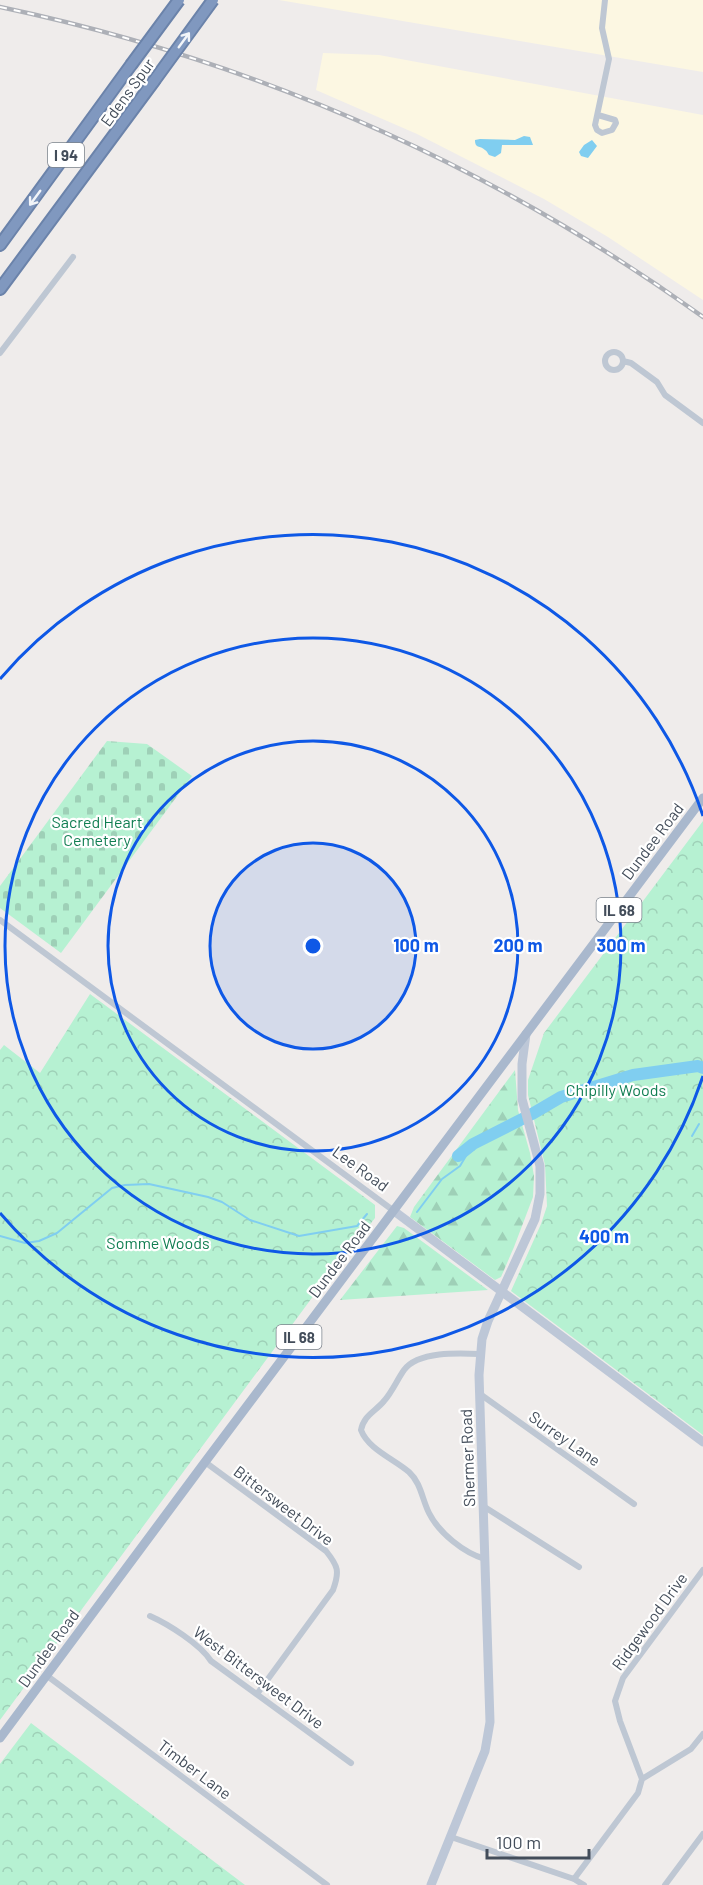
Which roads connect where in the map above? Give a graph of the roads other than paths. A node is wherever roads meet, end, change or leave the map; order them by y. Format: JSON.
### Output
{"nodes":[{"id":1,"x":179,"y":0,"type":"edge"},
{"id":2,"x":213,"y":0,"type":"edge"},
{"id":3,"x":605,"y":0,"type":"edge"},
{"id":4,"x":598,"y":115,"type":"dead end"},
{"id":5,"x":0,"y":245,"type":"edge"},
{"id":6,"x":73,"y":257,"type":"dead end"},
{"id":7,"x":0,"y":289,"type":"edge"},
{"id":8,"x":0,"y":353,"type":"edge"},
{"id":9,"x":623,"y":360,"type":"dead end"},
{"id":10,"x":703,"y":423,"type":"edge"},
{"id":11,"x":703,"y":798,"type":"edge"},
{"id":12,"x":0,"y":920,"type":"edge"},
{"id":13,"x":526,"y":1034,"type":"junction"},
{"id":14,"x":394,"y":1211,"type":"junction"},
{"id":15,"x":501,"y":1290,"type":"junction"},
{"id":16,"x":480,"y":1354,"type":"junction"},
{"id":17,"x":480,"y":1394,"type":"junction"},
{"id":18,"x":703,"y":1442,"type":"edge"},
{"id":19,"x":205,"y":1462,"type":"junction"},
{"id":20,"x":634,"y":1504,"type":"dead end"},
{"id":21,"x":483,"y":1506,"type":"junction"},
{"id":22,"x":485,"y":1559,"type":"junction"},
{"id":23,"x":579,"y":1568,"type":"dead end"},
{"id":24,"x":703,"y":1570,"type":"edge"},
{"id":25,"x":150,"y":1616,"type":"dead end"},
{"id":26,"x":46,"y":1675,"type":"junction"},
{"id":27,"x":257,"y":1694,"type":"junction"},
{"id":28,"x":703,"y":1734,"type":"edge"},
{"id":29,"x":0,"y":1738,"type":"edge"},
{"id":30,"x":351,"y":1763,"type":"dead end"},
{"id":31,"x":642,"y":1779,"type":"junction"},
{"id":32,"x":703,"y":1834,"type":"edge"},
{"id":33,"x":451,"y":1837,"type":"junction"},
{"id":34,"x":574,"y":1879,"type":"junction"},
{"id":35,"x":327,"y":1885,"type":"edge"},
{"id":36,"x":431,"y":1885,"type":"edge"},
{"id":37,"x":584,"y":1885,"type":"edge"},
{"id":38,"x":665,"y":1885,"type":"edge"}],
"edges":[{"from":1,"to":5,"type":"highway","name":"Edens Spur","number":"I 94","one_way":true,"bridge":true},
{"from":7,"to":2,"type":"highway","name":"Edens Spur","number":"I 94","one_way":true,"bridge":true},
{"from":3,"to":4,"type":"street"},
{"from":6,"to":8,"type":"street"},
{"from":9,"to":10,"type":"street"},
{"from":11,"to":13,"type":"main road","name":"Dundee Road","number":"IL 68"},
{"from":12,"to":14,"type":"street","name":"Lee Road"},
{"from":13,"to":14,"type":"main road","name":"Dundee Road","number":"IL 68"},
{"from":13,"to":15,"type":"main road","name":"Shermer Road"},
{"from":14,"to":15,"type":"main road","name":"Lee Road"},
{"from":14,"to":19,"type":"main road","name":"Dundee Road","number":"IL 68"},
{"from":15,"to":16,"type":"main road","name":"Shermer Road"},
{"from":15,"to":18,"type":"main road","name":"Lee Road"},
{"from":16,"to":17,"type":"main road","name":"Shermer Road"},
{"from":16,"to":22,"type":"street"},
{"from":17,"to":20,"type":"street","name":"Surrey Lane"},
{"from":17,"to":21,"type":"main road","name":"Shermer Road"},
{"from":19,"to":26,"type":"main road","name":"Dundee Road","number":"IL 68"},
{"from":19,"to":27,"type":"street","name":"Bittersweet Drive"},
{"from":21,"to":22,"type":"main road","name":"Shermer Road"},
{"from":21,"to":23,"type":"street"},
{"from":22,"to":33,"type":"main road","name":"Shermer Road"},
{"from":24,"to":31,"type":"street","name":"Ridgewood Drive"},
{"from":25,"to":27,"type":"street","name":"West Bittersweet Drive"},
{"from":26,"to":29,"type":"main road","name":"Dundee Road","number":"IL 68"},
{"from":26,"to":35,"type":"street","name":"Timber Lane"},
{"from":27,"to":30,"type":"street","name":"West Bittersweet Drive"},
{"from":28,"to":31,"type":"street"},
{"from":31,"to":34,"type":"street"},
{"from":32,"to":38,"type":"street"},
{"from":33,"to":34,"type":"street"},
{"from":33,"to":36,"type":"main road","name":"Shermer Road"},
{"from":34,"to":37,"type":"street"}]}
